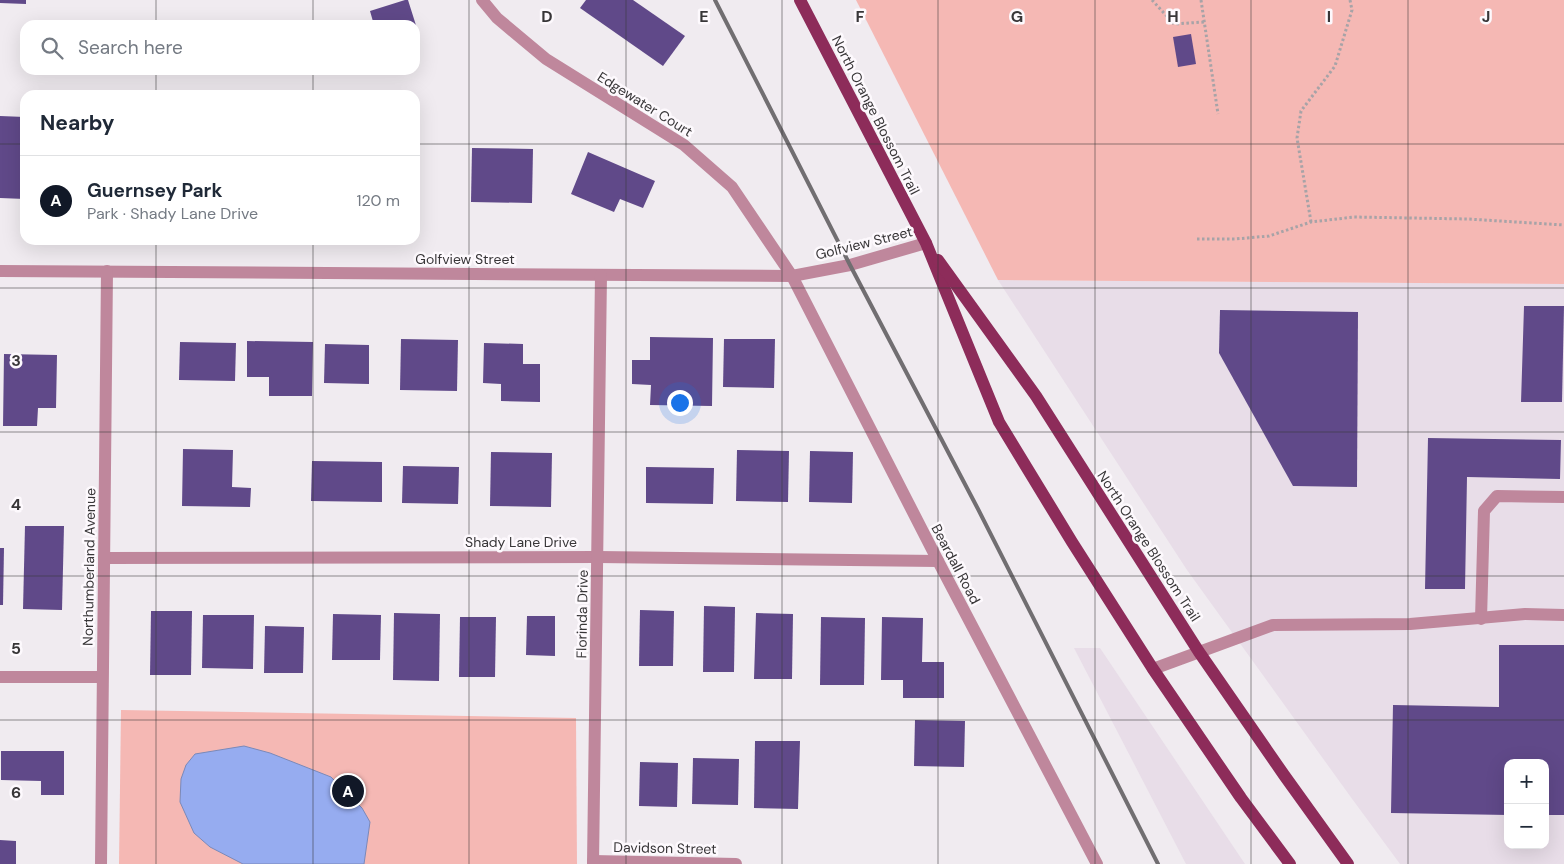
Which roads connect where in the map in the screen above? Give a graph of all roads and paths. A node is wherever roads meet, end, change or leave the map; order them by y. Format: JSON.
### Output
{"nodes":[{"id":1,"x":482,"y":0,"type":"edge"},
{"id":2,"x":800,"y":0,"type":"edge"},
{"id":3,"x":1152,"y":0,"type":"edge"},
{"id":4,"x":1201,"y":0,"type":"edge"},
{"id":5,"x":1350,"y":0,"type":"edge"},
{"id":6,"x":1204,"y":22,"type":"junction"},
{"id":7,"x":1218,"y":114,"type":"dead end"},
{"id":8,"x":1311,"y":222,"type":"junction"},
{"id":9,"x":1564,"y":225,"type":"edge"},
{"id":10,"x":1197,"y":238,"type":"dead end"},
{"id":11,"x":926,"y":243,"type":"junction"},
{"id":12,"x":0,"y":271,"type":"edge"},
{"id":13,"x":107,"y":271,"type":"junction"},
{"id":14,"x":601,"y":275,"type":"junction"},
{"id":15,"x":792,"y":276,"type":"junction"},
{"id":16,"x":1564,"y":497,"type":"edge"},
{"id":17,"x":598,"y":557,"type":"junction"},
{"id":18,"x":104,"y":558,"type":"junction"},
{"id":19,"x":938,"y":561,"type":"junction"},
{"id":20,"x":1564,"y":615,"type":"edge"},
{"id":21,"x":1481,"y":619,"type":"junction"},
{"id":22,"x":1199,"y":652,"type":"junction"},
{"id":23,"x":1153,"y":669,"type":"junction"},
{"id":24,"x":0,"y":677,"type":"edge"},
{"id":25,"x":102,"y":677,"type":"junction"},
{"id":26,"x":594,"y":863,"type":"edge"},
{"id":27,"x":102,"y":864,"type":"edge"},
{"id":28,"x":736,"y":864,"type":"edge"},
{"id":29,"x":1097,"y":864,"type":"edge"},
{"id":30,"x":1290,"y":864,"type":"edge"},
{"id":31,"x":1348,"y":864,"type":"edge"}],
"edges":[{"from":1,"to":15,"type":"street","name":"Edgewater Court"},
{"from":2,"to":11,"type":"main road","name":"North Orange Blossom Trail"},
{"from":3,"to":6,"type":"path"},
{"from":4,"to":6,"type":"path"},
{"from":5,"to":8,"type":"path"},
{"from":6,"to":7,"type":"path"},
{"from":8,"to":9,"type":"path"},
{"from":8,"to":10,"type":"path"},
{"from":11,"to":15,"type":"street","name":"Golfview Street"},
{"from":11,"to":22,"type":"main road","name":"North Orange Blossom Trail"},
{"from":11,"to":23,"type":"main road","name":"North Orange Blossom Trail"},
{"from":12,"to":13,"type":"street","name":"Golfview Street"},
{"from":13,"to":14,"type":"street","name":"Golfview Street"},
{"from":13,"to":18,"type":"street","name":"Northumberland Avenue"},
{"from":14,"to":15,"type":"street","name":"Golfview Street"},
{"from":14,"to":17,"type":"street","name":"Florinda Drive"},
{"from":15,"to":19,"type":"street","name":"Beardall Road"},
{"from":16,"to":21,"type":"street"},
{"from":17,"to":18,"type":"street","name":"Shady Lane Drive"},
{"from":17,"to":19,"type":"street","name":"Shady Lane Drive"},
{"from":17,"to":26,"type":"street","name":"Florinda Drive"},
{"from":18,"to":25,"type":"street","name":"Northumberland Avenue"},
{"from":19,"to":29,"type":"street","name":"Beardall Road"},
{"from":20,"to":21,"type":"street"},
{"from":21,"to":22,"type":"street"},
{"from":22,"to":23,"type":"street"},
{"from":22,"to":31,"type":"main road","name":"North Orange Blossom Trail"},
{"from":23,"to":30,"type":"main road","name":"North Orange Blossom Trail"},
{"from":24,"to":25,"type":"street"},
{"from":25,"to":27,"type":"street","name":"Northumberland Avenue"},
{"from":26,"to":28,"type":"street","name":"Davidson Street"}]}
